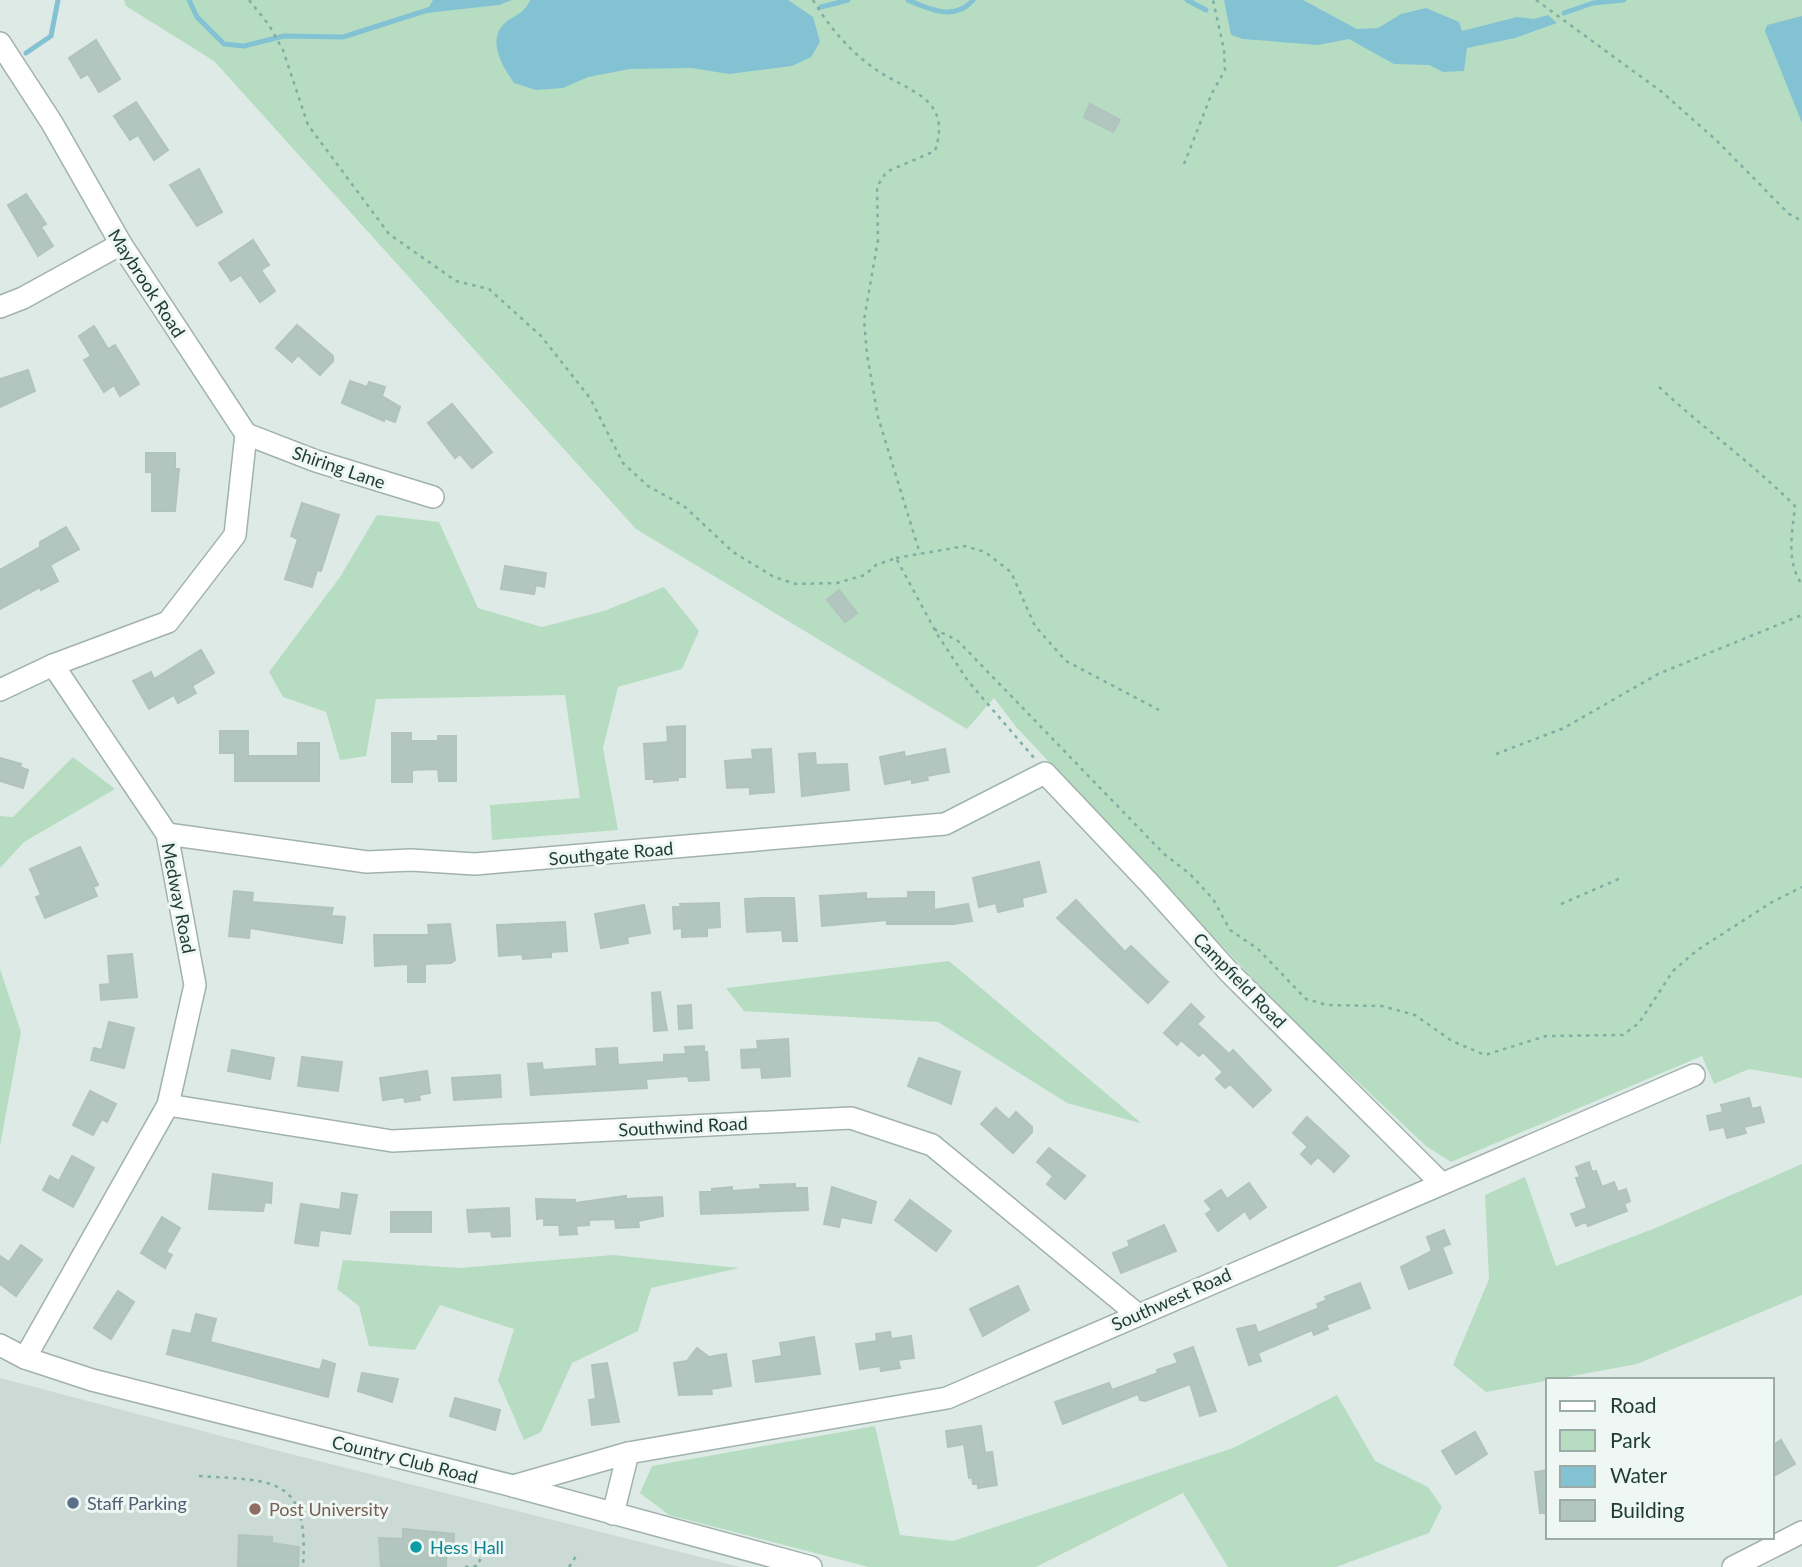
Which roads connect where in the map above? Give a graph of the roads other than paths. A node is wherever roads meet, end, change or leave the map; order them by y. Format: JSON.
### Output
{"nodes":[{"id":1,"x":0,"y":43,"type":"edge"},
{"id":2,"x":121,"y":244,"type":"junction"},
{"id":3,"x":0,"y":307,"type":"edge"},
{"id":4,"x":246,"y":434,"type":"junction"},
{"id":5,"x":433,"y":497,"type":"dead end"},
{"id":6,"x":53,"y":665,"type":"junction"},
{"id":7,"x":0,"y":690,"type":"edge"},
{"id":8,"x":1045,"y":773,"type":"joint"},
{"id":9,"x":167,"y":834,"type":"junction"},
{"id":10,"x":1694,"y":1075,"type":"dead end"},
{"id":11,"x":168,"y":1105,"type":"junction"},
{"id":12,"x":1440,"y":1182,"type":"junction"},
{"id":13,"x":1137,"y":1314,"type":"junction"},
{"id":14,"x":0,"y":1345,"type":"edge"},
{"id":15,"x":25,"y":1358,"type":"junction"},
{"id":16,"x":628,"y":1453,"type":"junction"},
{"id":17,"x":513,"y":1486,"type":"junction"},
{"id":18,"x":613,"y":1514,"type":"junction"},
{"id":19,"x":1802,"y":1532,"type":"edge"},
{"id":20,"x":811,"y":1567,"type":"edge"},
{"id":21,"x":1733,"y":1567,"type":"edge"}],
"edges":[{"from":1,"to":2,"type":"street","name":"Maybrook Road"},
{"from":2,"to":3,"type":"street"},
{"from":2,"to":4,"type":"street","name":"Maybrook Road"},
{"from":4,"to":5,"type":"street","name":"Shiring Lane"},
{"from":4,"to":6,"type":"street"},
{"from":6,"to":7,"type":"street"},
{"from":6,"to":9,"type":"street","name":"Medway Road"},
{"from":8,"to":9,"type":"street","name":"Southgate Road"},
{"from":8,"to":12,"type":"street","name":"Campfield Road"},
{"from":9,"to":11,"type":"street","name":"Medway Road"},
{"from":10,"to":12,"type":"street","name":"Southwest Road"},
{"from":11,"to":13,"type":"street","name":"Southwind Road"},
{"from":11,"to":15,"type":"street","name":"Medway Road"},
{"from":12,"to":13,"type":"street","name":"Southwest Road"},
{"from":13,"to":16,"type":"street","name":"Southwest Road"},
{"from":14,"to":15,"type":"street","name":"Country Club Road"},
{"from":15,"to":17,"type":"street","name":"Country Club Road"},
{"from":16,"to":17,"type":"street","name":"Southwest Road"},
{"from":16,"to":18,"type":"street"},
{"from":17,"to":18,"type":"street","name":"Country Club Road"},
{"from":18,"to":20,"type":"street","name":"Country Club Road"},
{"from":19,"to":21,"type":"street"}]}
